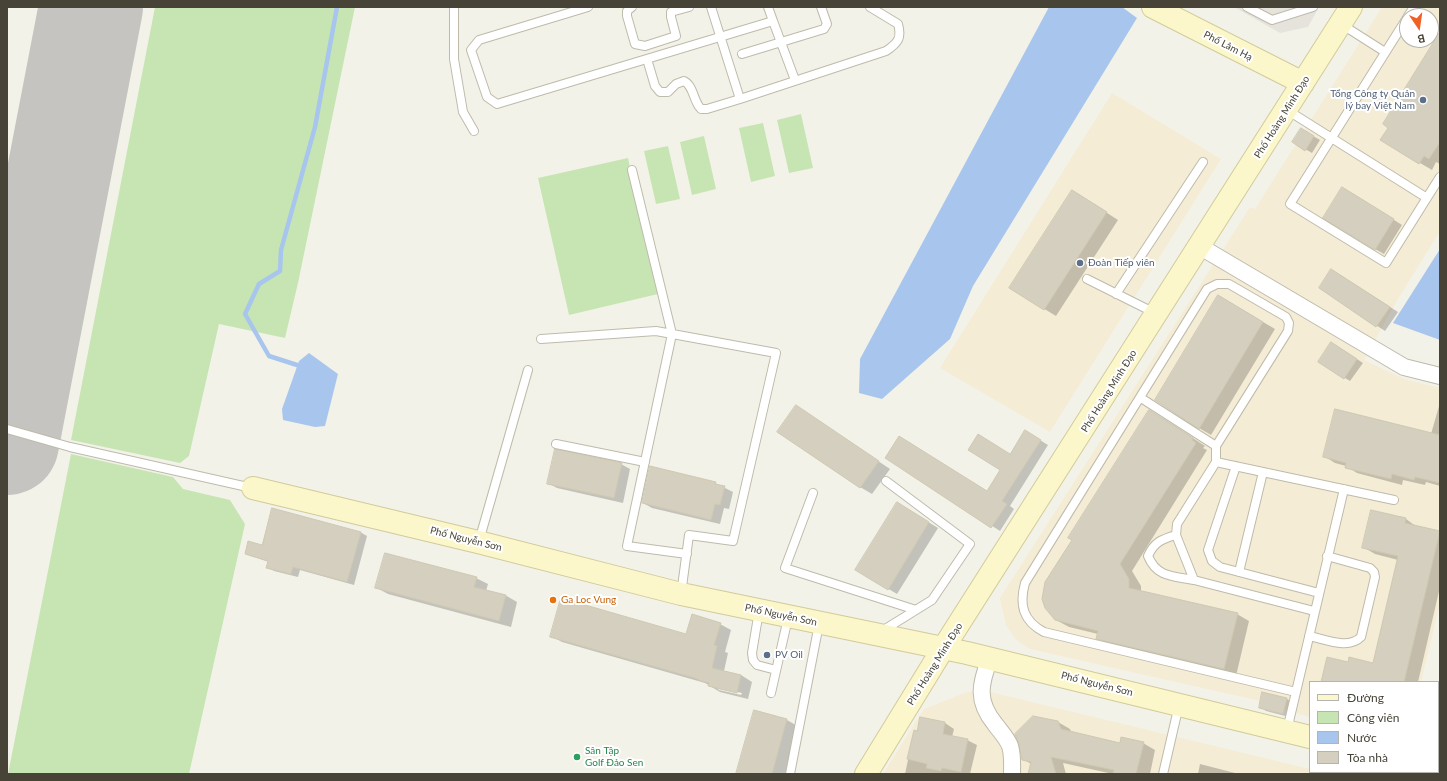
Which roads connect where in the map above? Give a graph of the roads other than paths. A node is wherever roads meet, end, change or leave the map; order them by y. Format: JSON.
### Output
{"nodes":[{"id":1,"x":454,"y":7,"type":"edge"},
{"id":2,"x":588,"y":7,"type":"edge"},
{"id":3,"x":632,"y":7,"type":"edge"},
{"id":4,"x":689,"y":7,"type":"edge"},
{"id":5,"x":712,"y":7,"type":"edge"},
{"id":6,"x":768,"y":7,"type":"edge"},
{"id":7,"x":821,"y":7,"type":"edge"},
{"id":8,"x":870,"y":7,"type":"edge"},
{"id":9,"x":1153,"y":7,"type":"edge"},
{"id":10,"x":1247,"y":7,"type":"edge"},
{"id":11,"x":1313,"y":7,"type":"edge"},
{"id":12,"x":1175,"y":12,"type":"edge"},
{"id":13,"x":1345,"y":15,"type":"edge"},
{"id":14,"x":773,"y":21,"type":"junction"},
{"id":15,"x":1399,"y":31,"type":"edge"},
{"id":16,"x":721,"y":37,"type":"junction"},
{"id":17,"x":781,"y":42,"type":"junction"},
{"id":18,"x":1386,"y":52,"type":"junction"},
{"id":19,"x":742,"y":54,"type":"dead end"},
{"id":20,"x":647,"y":59,"type":"junction"},
{"id":21,"x":794,"y":80,"type":"junction"},
{"id":22,"x":1303,"y":84,"type":"junction"},
{"id":23,"x":740,"y":99,"type":"junction"},
{"id":24,"x":1286,"y":110,"type":"junction"},
{"id":25,"x":474,"y":131,"type":"dead end"},
{"id":26,"x":1332,"y":138,"type":"junction"},
{"id":27,"x":1203,"y":162,"type":"dead end"},
{"id":28,"x":632,"y":170,"type":"dead end"},
{"id":29,"x":1440,"y":177,"type":"edge"},
{"id":30,"x":1427,"y":198,"type":"junction"},
{"id":31,"x":1199,"y":246,"type":"junction"},
{"id":32,"x":1087,"y":279,"type":"dead end"},
{"id":33,"x":1116,"y":294,"type":"junction"},
{"id":34,"x":1157,"y":314,"type":"junction"},
{"id":35,"x":672,"y":334,"type":"junction"},
{"id":36,"x":541,"y":339,"type":"dead end"},
{"id":37,"x":528,"y":370,"type":"dead end"},
{"id":38,"x":1440,"y":376,"type":"edge"},
{"id":39,"x":1141,"y":398,"type":"junction"},
{"id":40,"x":7,"y":429,"type":"edge"},
{"id":41,"x":556,"y":444,"type":"dead end"},
{"id":42,"x":1216,"y":446,"type":"junction"},
{"id":43,"x":645,"y":462,"type":"junction"},
{"id":44,"x":1216,"y":462,"type":"junction"},
{"id":45,"x":1236,"y":466,"type":"junction"},
{"id":46,"x":1263,"y":472,"type":"junction"},
{"id":47,"x":886,"y":481,"type":"dead end"},
{"id":48,"x":253,"y":488,"type":"joint"},
{"id":49,"x":1344,"y":489,"type":"junction"},
{"id":50,"x":812,"y":492,"type":"dead end"},
{"id":51,"x":1394,"y":500,"type":"dead end"},
{"id":52,"x":1176,"y":535,"type":"junction"},
{"id":53,"x":478,"y":542,"type":"junction"},
{"id":54,"x":687,"y":554,"type":"junction"},
{"id":55,"x":1327,"y":556,"type":"junction"},
{"id":56,"x":1239,"y":572,"type":"junction"},
{"id":57,"x":1194,"y":580,"type":"junction"},
{"id":58,"x":1319,"y":592,"type":"junction"},
{"id":59,"x":681,"y":594,"type":"junction"},
{"id":60,"x":916,"y":610,"type":"junction"},
{"id":61,"x":759,"y":611,"type":"junction"},
{"id":62,"x":1314,"y":611,"type":"junction"},
{"id":63,"x":789,"y":617,"type":"junction"},
{"id":64,"x":819,"y":623,"type":"junction"},
{"id":65,"x":877,"y":635,"type":"junction"},
{"id":66,"x":1309,"y":636,"type":"junction"},
{"id":67,"x":944,"y":647,"type":"junction"},
{"id":68,"x":990,"y":658,"type":"junction"},
{"id":69,"x":776,"y":670,"type":"junction"},
{"id":70,"x":1296,"y":692,"type":"junction"},
{"id":71,"x":771,"y":693,"type":"dead end"},
{"id":72,"x":1179,"y":704,"type":"junction"},
{"id":73,"x":1440,"y":713,"type":"edge"},
{"id":74,"x":1440,"y":727,"type":"edge"},
{"id":75,"x":1287,"y":731,"type":"junction"},
{"id":76,"x":1309,"y":737,"type":"edge"},
{"id":77,"x":790,"y":774,"type":"edge"},
{"id":78,"x":866,"y":774,"type":"edge"},
{"id":79,"x":1012,"y":774,"type":"edge"},
{"id":80,"x":1163,"y":774,"type":"edge"}],
"edges":[{"from":1,"to":25,"type":"lane"},
{"from":2,"to":20,"type":"lane"},
{"from":3,"to":4,"type":"lane"},
{"from":5,"to":16,"type":"lane"},
{"from":6,"to":14,"type":"lane"},
{"from":7,"to":17,"type":"lane"},
{"from":8,"to":21,"type":"lane"},
{"from":9,"to":12,"type":"street","name":"Phố Lâm Hạ"},
{"from":10,"to":11,"type":"lane"},
{"from":12,"to":22,"type":"street","name":"Phố Lâm Hạ"},
{"from":13,"to":18,"type":"lane"},
{"from":13,"to":22,"type":"street","name":"Phố Hoàng Minh Đạo"},
{"from":14,"to":16,"type":"lane"},
{"from":14,"to":17,"type":"lane"},
{"from":15,"to":18,"type":"lane"},
{"from":16,"to":20,"type":"lane"},
{"from":16,"to":23,"type":"lane"},
{"from":17,"to":19,"type":"lane"},
{"from":17,"to":21,"type":"lane"},
{"from":18,"to":26,"type":"lane"},
{"from":20,"to":23,"type":"lane"},
{"from":21,"to":23,"type":"lane"},
{"from":22,"to":24,"type":"street","name":"Phố Hoàng Minh Đạo"},
{"from":24,"to":26,"type":"lane"},
{"from":24,"to":31,"type":"street","name":"Phố Hoàng Minh Đạo"},
{"from":26,"to":30,"type":"lane"},
{"from":26,"to":30,"type":"lane"},
{"from":27,"to":33,"type":"lane"},
{"from":28,"to":35,"type":"lane"},
{"from":29,"to":30,"type":"lane"},
{"from":31,"to":34,"type":"street","name":"Phố Hoàng Minh Đạo"},
{"from":31,"to":38,"type":"street"},
{"from":32,"to":33,"type":"lane"},
{"from":33,"to":34,"type":"lane"},
{"from":34,"to":67,"type":"street","name":"Phố Hoàng Minh Đạo"},
{"from":35,"to":36,"type":"lane"},
{"from":35,"to":43,"type":"lane"},
{"from":35,"to":54,"type":"lane"},
{"from":37,"to":53,"type":"lane"},
{"from":39,"to":42,"type":"lane"},
{"from":39,"to":42,"type":"lane"},
{"from":39,"to":70,"type":"lane"},
{"from":40,"to":48,"type":"lane"},
{"from":41,"to":43,"type":"lane"},
{"from":42,"to":44,"type":"lane"},
{"from":43,"to":54,"type":"lane"},
{"from":44,"to":45,"type":"lane"},
{"from":44,"to":52,"type":"lane"},
{"from":45,"to":46,"type":"lane"},
{"from":45,"to":56,"type":"lane"},
{"from":46,"to":49,"type":"lane"},
{"from":46,"to":56,"type":"lane"},
{"from":47,"to":60,"type":"lane"},
{"from":48,"to":53,"type":"street","name":"Phố Nguyễn Sơn"},
{"from":49,"to":51,"type":"lane"},
{"from":49,"to":55,"type":"lane"},
{"from":50,"to":60,"type":"lane"},
{"from":52,"to":57,"type":"lane"},
{"from":52,"to":57,"type":"lane"},
{"from":53,"to":59,"type":"street","name":"Phố Nguyễn Sơn"},
{"from":54,"to":59,"type":"lane"},
{"from":55,"to":58,"type":"lane"},
{"from":55,"to":66,"type":"lane"},
{"from":56,"to":58,"type":"lane"},
{"from":57,"to":62,"type":"lane"},
{"from":58,"to":62,"type":"lane"},
{"from":59,"to":61,"type":"street","name":"Phố Nguyễn Sơn"},
{"from":60,"to":65,"type":"lane"},
{"from":61,"to":63,"type":"street","name":"Phố Nguyễn Sơn"},
{"from":61,"to":69,"type":"lane"},
{"from":62,"to":66,"type":"lane"},
{"from":63,"to":64,"type":"street","name":"Phố Nguyễn Sơn"},
{"from":63,"to":69,"type":"lane"},
{"from":64,"to":65,"type":"street","name":"Phố Nguyễn Sơn"},
{"from":64,"to":77,"type":"lane"},
{"from":65,"to":67,"type":"street","name":"Phố Nguyễn Sơn"},
{"from":66,"to":70,"type":"lane"},
{"from":67,"to":68,"type":"street","name":"Phố Nguyễn Sơn"},
{"from":67,"to":78,"type":"street","name":"Phố Hoàng Minh Đạo"},
{"from":68,"to":72,"type":"street","name":"Phố Nguyễn Sơn"},
{"from":68,"to":79,"type":"street"},
{"from":69,"to":71,"type":"lane"},
{"from":70,"to":75,"type":"lane"},
{"from":72,"to":75,"type":"street","name":"Phố Nguyễn Sơn"},
{"from":72,"to":80,"type":"lane"},
{"from":73,"to":74,"type":"lane"},
{"from":75,"to":76,"type":"street","name":"Phố Nguyễn Sơn"}]}
